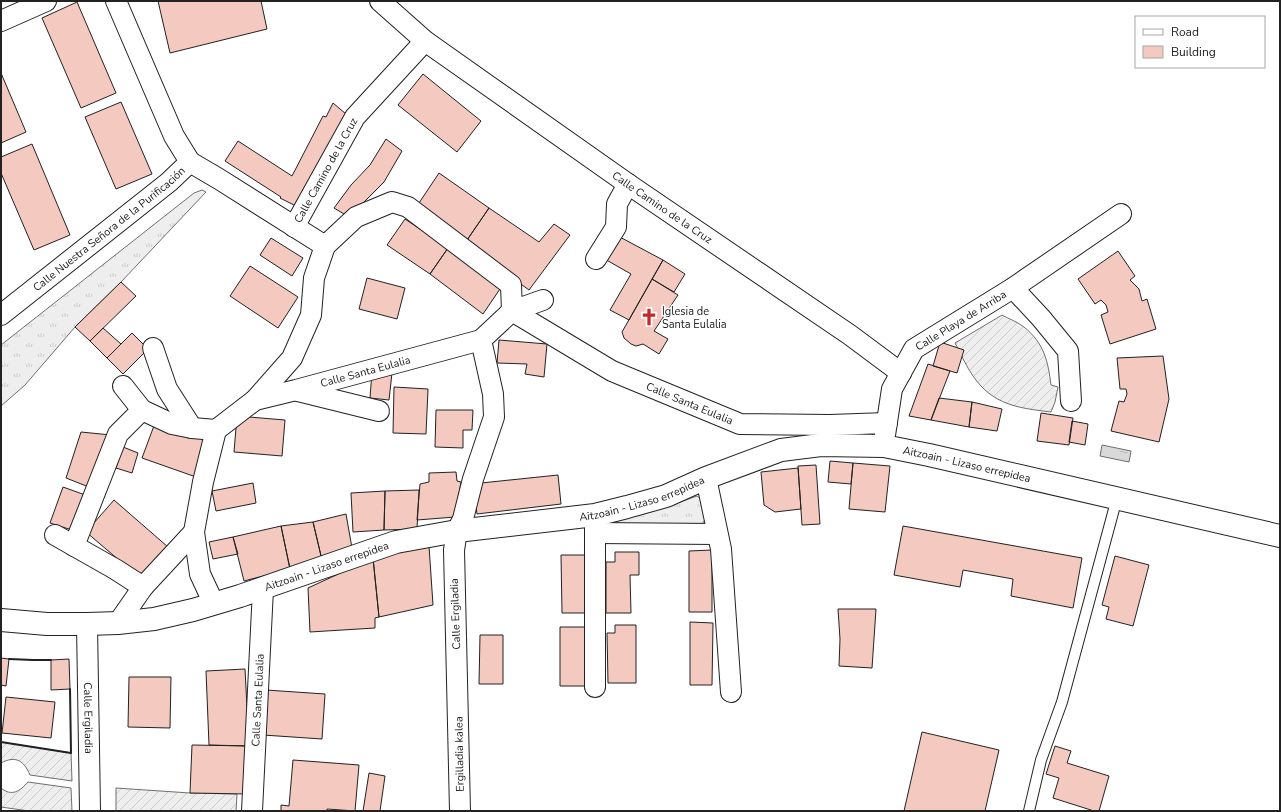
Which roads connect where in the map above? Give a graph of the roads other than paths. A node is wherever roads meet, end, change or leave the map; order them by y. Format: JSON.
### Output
{"nodes":[{"id":1,"x":46,"y":1,"type":"edge"},
{"id":2,"x":116,"y":1,"type":"edge"},
{"id":3,"x":380,"y":1,"type":"edge"},
{"id":4,"x":1,"y":21,"type":"edge"},
{"id":5,"x":424,"y":41,"type":"junction"},
{"id":6,"x":190,"y":162,"type":"junction"},
{"id":7,"x":628,"y":184,"type":"junction"},
{"id":8,"x":1122,"y":214,"type":"dead end"},
{"id":9,"x":294,"y":227,"type":"junction"},
{"id":10,"x":325,"y":246,"type":"junction"},
{"id":11,"x":596,"y":259,"type":"dead end"},
{"id":12,"x":1013,"y":288,"type":"junction"},
{"id":13,"x":543,"y":300,"type":"dead end"},
{"id":14,"x":512,"y":311,"type":"junction"},
{"id":15,"x":1,"y":316,"type":"edge"},
{"id":16,"x":482,"y":340,"type":"junction"},
{"id":17,"x":154,"y":348,"type":"dead end"},
{"id":18,"x":901,"y":373,"type":"junction"},
{"id":19,"x":123,"y":386,"type":"dead end"},
{"id":20,"x":296,"y":390,"type":"junction"},
{"id":21,"x":255,"y":400,"type":"junction"},
{"id":22,"x":1072,"y":401,"type":"dead end"},
{"id":23,"x":142,"y":410,"type":"junction"},
{"id":24,"x":379,"y":411,"type":"dead end"},
{"id":25,"x":887,"y":423,"type":"junction"},
{"id":26,"x":192,"y":428,"type":"junction"},
{"id":27,"x":216,"y":430,"type":"junction"},
{"id":28,"x":884,"y":446,"type":"junction"},
{"id":29,"x":706,"y":478,"type":"junction"},
{"id":30,"x":1117,"y":498,"type":"junction"},
{"id":31,"x":595,"y":524,"type":"junction"},
{"id":32,"x":457,"y":531,"type":"junction"},
{"id":33,"x":194,"y":532,"type":"junction"},
{"id":34,"x":717,"y":534,"type":"junction"},
{"id":35,"x":55,"y":535,"type":"dead end"},
{"id":36,"x":1280,"y":536,"type":"edge"},
{"id":37,"x":74,"y":546,"type":"junction"},
{"id":38,"x":143,"y":587,"type":"junction"},
{"id":39,"x":263,"y":589,"type":"junction"},
{"id":40,"x":214,"y":604,"type":"junction"},
{"id":41,"x":1,"y":620,"type":"edge"},
{"id":42,"x":118,"y":623,"type":"junction"},
{"id":43,"x":87,"y":624,"type":"junction"},
{"id":44,"x":595,"y":686,"type":"dead end"},
{"id":45,"x":731,"y":692,"type":"dead end"},
{"id":46,"x":458,"y":698,"type":"joint"},
{"id":47,"x":90,"y":811,"type":"edge"},
{"id":48,"x":252,"y":811,"type":"edge"},
{"id":49,"x":460,"y":811,"type":"edge"},
{"id":50,"x":1029,"y":811,"type":"edge"}],
"edges":[{"from":1,"to":4,"type":"street"},
{"from":2,"to":6,"type":"street","name":"Calle Nuestra Señora de la Purificación"},
{"from":3,"to":5,"type":"street","name":"Calle Camino de la Cruz"},
{"from":5,"to":7,"type":"street","name":"Calle Camino de la Cruz"},
{"from":5,"to":9,"type":"street","name":"Calle Camino de la Cruz"},
{"from":6,"to":9,"type":"street","name":"Calle Camino de la Cruz"},
{"from":6,"to":15,"type":"street","name":"Calle Nuestra Señora de la Purificación"},
{"from":7,"to":11,"type":"street"},
{"from":7,"to":18,"type":"street","name":"Calle Camino de la Cruz"},
{"from":8,"to":12,"type":"street","name":"Calle Playa de Arriba"},
{"from":9,"to":10,"type":"street"},
{"from":10,"to":14,"type":"street","name":"Calle Santa Eulalia"},
{"from":10,"to":21,"type":"street","name":"Calle Santa Eulalia"},
{"from":12,"to":18,"type":"street","name":"Calle Playa de Arriba"},
{"from":12,"to":22,"type":"street","name":"Calle Playa de Arriba"},
{"from":13,"to":14,"type":"street","name":"Calle Santa Eulalia"},
{"from":14,"to":16,"type":"street","name":"Calle Santa Eulalia"},
{"from":14,"to":25,"type":"street","name":"Calle Santa Eulalia"},
{"from":16,"to":20,"type":"street","name":"Calle Santa Eulalia"},
{"from":16,"to":32,"type":"street"},
{"from":17,"to":26,"type":"street"},
{"from":18,"to":25,"type":"street","name":"Calle Playa de Arriba"},
{"from":19,"to":23,"type":"street"},
{"from":20,"to":21,"type":"street","name":"Calle Santa Eulalia"},
{"from":20,"to":24,"type":"street","name":"Calle Santa Eulalia"},
{"from":21,"to":27,"type":"street","name":"Calle Santa Eulalia"},
{"from":23,"to":26,"type":"street"},
{"from":23,"to":37,"type":"street"},
{"from":25,"to":28,"type":"street","name":"Calle Playa de Arriba"},
{"from":26,"to":27,"type":"street"},
{"from":27,"to":33,"type":"street"},
{"from":28,"to":29,"type":"street","name":"Aitzoain - Lizaso errepidea"},
{"from":28,"to":30,"type":"street","name":"Aitzoain - Lizaso errepidea"},
{"from":29,"to":31,"type":"street","name":"Aitzoain - Lizaso errepidea"},
{"from":29,"to":34,"type":"street"},
{"from":30,"to":36,"type":"street","name":"Aitzoain - Lizaso errepidea"},
{"from":30,"to":50,"type":"lane"},
{"from":31,"to":32,"type":"street","name":"Aitzoain - Lizaso errepidea"},
{"from":31,"to":34,"type":"street"},
{"from":31,"to":44,"type":"street"},
{"from":32,"to":39,"type":"street","name":"Aitzoain - Lizaso errepidea"},
{"from":32,"to":46,"type":"street","name":"Calle Ergiladia"},
{"from":33,"to":38,"type":"street"},
{"from":33,"to":40,"type":"street"},
{"from":34,"to":45,"type":"street"},
{"from":35,"to":37,"type":"street"},
{"from":37,"to":38,"type":"street"},
{"from":38,"to":42,"type":"street"},
{"from":39,"to":40,"type":"street","name":"Aitzoain - Lizaso errepidea"},
{"from":39,"to":48,"type":"street","name":"Calle Santa Eulalia"},
{"from":40,"to":42,"type":"street","name":"Aitzoain - Lizaso errepidea"},
{"from":41,"to":43,"type":"street","name":"Aitzoain - Lizaso errepidea"},
{"from":42,"to":43,"type":"street","name":"Aitzoain - Lizaso errepidea"},
{"from":43,"to":47,"type":"street","name":"Calle Ergiladia"},
{"from":46,"to":49,"type":"street","name":"Ergilladia kalea"}]}
